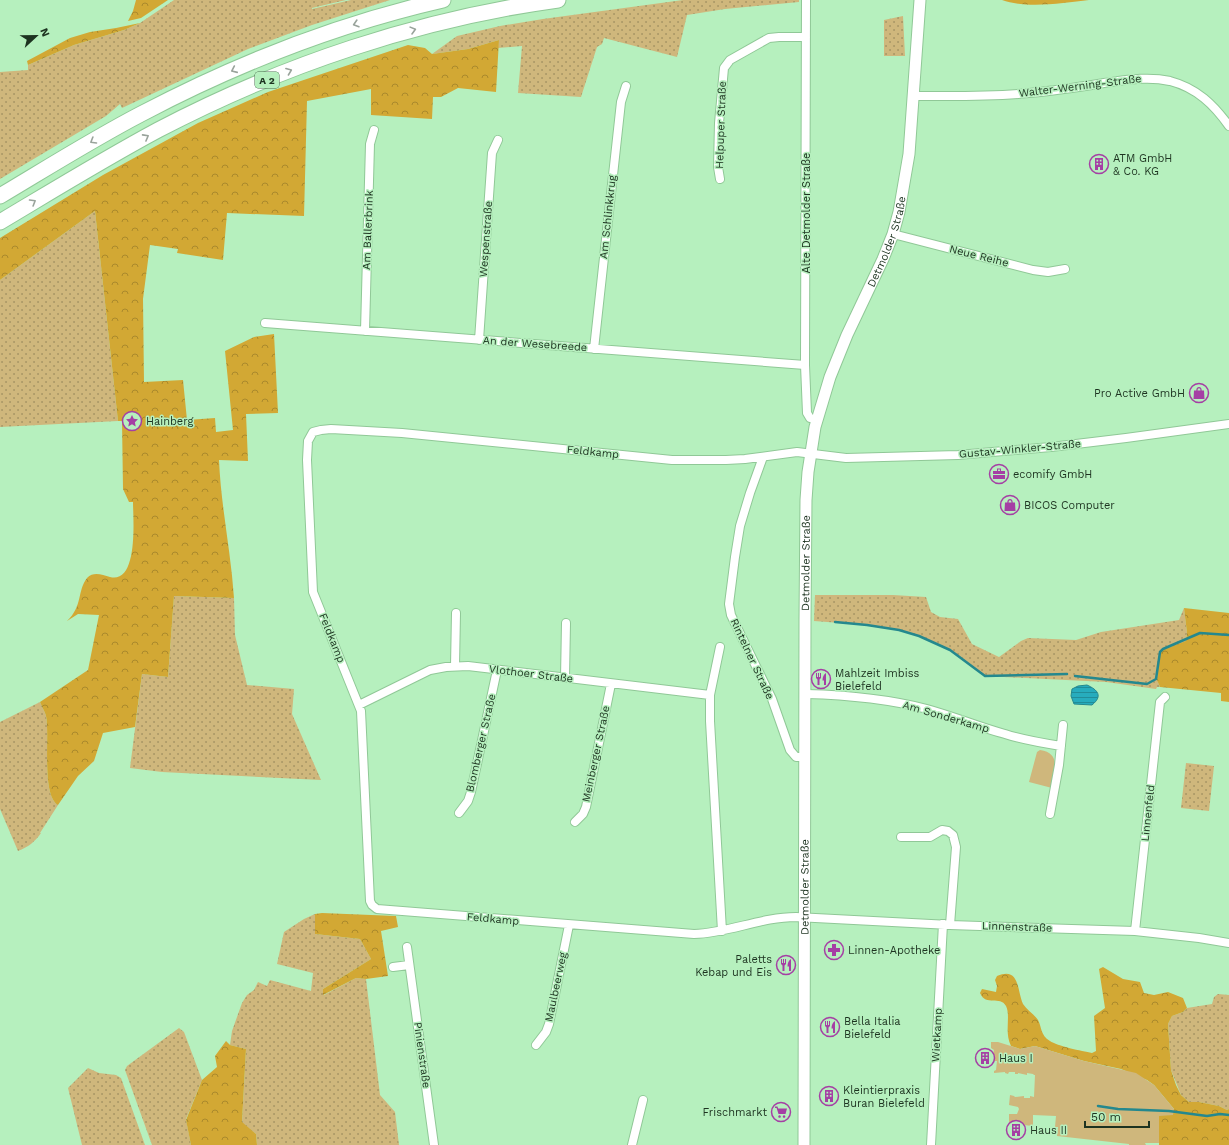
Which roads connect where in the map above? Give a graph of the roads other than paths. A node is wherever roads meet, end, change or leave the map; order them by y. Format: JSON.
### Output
{"nodes":[{"id":1,"x":443,"y":0,"type":"edge"},
{"id":2,"x":558,"y":0,"type":"edge"},
{"id":3,"x":806,"y":0,"type":"edge"},
{"id":4,"x":920,"y":0,"type":"edge"},
{"id":5,"x":806,"y":37,"type":"junction"},
{"id":6,"x":626,"y":86,"type":"dead end"},
{"id":7,"x":914,"y":96,"type":"junction"},
{"id":8,"x":1229,"y":126,"type":"edge"},
{"id":9,"x":374,"y":130,"type":"dead end"},
{"id":10,"x":498,"y":140,"type":"dead end"},
{"id":11,"x":720,"y":179,"type":"dead end"},
{"id":12,"x":0,"y":196,"type":"edge"},
{"id":13,"x":0,"y":222,"type":"edge"},
{"id":14,"x":893,"y":234,"type":"junction"},
{"id":15,"x":1065,"y":269,"type":"dead end"},
{"id":16,"x":265,"y":323,"type":"dead end"},
{"id":17,"x":365,"y":331,"type":"junction"},
{"id":18,"x":479,"y":340,"type":"junction"},
{"id":19,"x":594,"y":349,"type":"junction"},
{"id":20,"x":805,"y":365,"type":"junction"},
{"id":21,"x":817,"y":420,"type":"junction"},
{"id":22,"x":1229,"y":424,"type":"edge"},
{"id":23,"x":810,"y":454,"type":"junction"},
{"id":24,"x":763,"y":456,"type":"junction"},
{"id":25,"x":456,"y":613,"type":"dead end"},
{"id":26,"x":566,"y":623,"type":"dead end"},
{"id":27,"x":720,"y":646,"type":"dead end"},
{"id":28,"x":455,"y":666,"type":"junction"},
{"id":29,"x":497,"y":670,"type":"junction"},
{"id":30,"x":565,"y":678,"type":"junction"},
{"id":31,"x":611,"y":684,"type":"junction"},
{"id":32,"x":806,"y":694,"type":"junction"},
{"id":33,"x":710,"y":695,"type":"junction"},
{"id":34,"x":1165,"y":697,"type":"dead end"},
{"id":35,"x":359,"y":705,"type":"junction"},
{"id":36,"x":1063,"y":724,"type":"dead end"},
{"id":37,"x":1061,"y":746,"type":"junction"},
{"id":38,"x":806,"y":757,"type":"junction"},
{"id":39,"x":459,"y":813,"type":"dead end"},
{"id":40,"x":1050,"y":814,"type":"dead end"},
{"id":41,"x":575,"y":822,"type":"dead end"},
{"id":42,"x":901,"y":837,"type":"dead end"},
{"id":43,"x":804,"y":917,"type":"junction"},
{"id":44,"x":569,"y":925,"type":"junction"},
{"id":45,"x":946,"y":925,"type":"junction"},
{"id":46,"x":722,"y":931,"type":"junction"},
{"id":47,"x":1135,"y":931,"type":"junction"},
{"id":48,"x":1229,"y":943,"type":"edge"},
{"id":49,"x":407,"y":946,"type":"dead end"},
{"id":50,"x":409,"y":965,"type":"junction"},
{"id":51,"x":394,"y":967,"type":"dead end"},
{"id":52,"x":536,"y":1045,"type":"dead end"},
{"id":53,"x":643,"y":1100,"type":"dead end"},
{"id":54,"x":434,"y":1145,"type":"edge"},
{"id":55,"x":632,"y":1145,"type":"edge"},
{"id":56,"x":804,"y":1145,"type":"edge"},
{"id":57,"x":931,"y":1145,"type":"edge"}],
"edges":[{"from":1,"to":12,"type":"highway","number":"A 2","one_way":true},
{"from":13,"to":2,"type":"highway","number":"A 2","one_way":true},
{"from":3,"to":5,"type":"street","name":"Alte Detmolder Straße"},
{"from":4,"to":7,"type":"street","name":"Detmolder Straße"},
{"from":5,"to":11,"type":"street","name":"Helpuper Straße"},
{"from":5,"to":20,"type":"street","name":"Alte Detmolder Straße"},
{"from":6,"to":19,"type":"street","name":"Am Schlinkkrug"},
{"from":7,"to":8,"type":"street","name":"Walter-Werning-Straße"},
{"from":7,"to":14,"type":"street","name":"Detmolder Straße"},
{"from":9,"to":17,"type":"street","name":"Am Ballerbrink"},
{"from":10,"to":18,"type":"street","name":"Wespenstraße"},
{"from":14,"to":15,"type":"street","name":"Neue Reihe"},
{"from":14,"to":21,"type":"street","name":"Detmolder Straße"},
{"from":16,"to":17,"type":"street","name":"An der Wesebreede"},
{"from":17,"to":18,"type":"street","name":"An der Wesebreede"},
{"from":18,"to":19,"type":"street","name":"An der Wesebreede"},
{"from":19,"to":20,"type":"street","name":"An der Wesebreede"},
{"from":20,"to":21,"type":"street","name":"Alte Detmolder Straße"},
{"from":21,"to":23,"type":"street","name":"Detmolder Straße"},
{"from":22,"to":23,"type":"street","name":"Gustav-Winkler-Straße"},
{"from":23,"to":24,"type":"street","name":"Feldkamp"},
{"from":23,"to":32,"type":"street","name":"Detmolder Straße"},
{"from":24,"to":35,"type":"street","name":"Feldkamp"},
{"from":24,"to":38,"type":"street","name":"Rintelner Straße"},
{"from":25,"to":28,"type":"street"},
{"from":26,"to":30,"type":"street"},
{"from":27,"to":33,"type":"street"},
{"from":28,"to":29,"type":"street","name":"Vlothoer Straße"},
{"from":28,"to":35,"type":"street","name":"Vlothoer Straße"},
{"from":29,"to":30,"type":"street","name":"Vlothoer Straße"},
{"from":29,"to":39,"type":"street","name":"Blomberger Straße"},
{"from":30,"to":31,"type":"street","name":"Vlothoer Straße"},
{"from":31,"to":33,"type":"street","name":"Vlothoer Straße"},
{"from":31,"to":41,"type":"street","name":"Meinberger Straße"},
{"from":32,"to":37,"type":"street","name":"Am Sonderkamp"},
{"from":32,"to":38,"type":"street","name":"Detmolder Straße"},
{"from":33,"to":46,"type":"street"},
{"from":34,"to":47,"type":"street","name":"Linnenfeld"},
{"from":35,"to":44,"type":"street","name":"Feldkamp"},
{"from":36,"to":37,"type":"street"},
{"from":37,"to":40,"type":"street"},
{"from":38,"to":43,"type":"street","name":"Detmolder Straße"},
{"from":42,"to":45,"type":"street","name":"Wietkamp"},
{"from":43,"to":45,"type":"street","name":"Linnenstraße"},
{"from":43,"to":46,"type":"street","name":"Feldkamp"},
{"from":43,"to":56,"type":"street","name":"Detmolder Straße"},
{"from":44,"to":46,"type":"street","name":"Feldkamp"},
{"from":44,"to":52,"type":"street","name":"Maulbeerweg"},
{"from":45,"to":47,"type":"street","name":"Linnenstraße"},
{"from":45,"to":57,"type":"street","name":"Wietkamp"},
{"from":47,"to":48,"type":"street","name":"Linnenstraße"},
{"from":49,"to":50,"type":"street","name":"Pinienstraße"},
{"from":50,"to":51,"type":"street"},
{"from":50,"to":54,"type":"street","name":"Pinienstraße"},
{"from":53,"to":55,"type":"street"}]}
